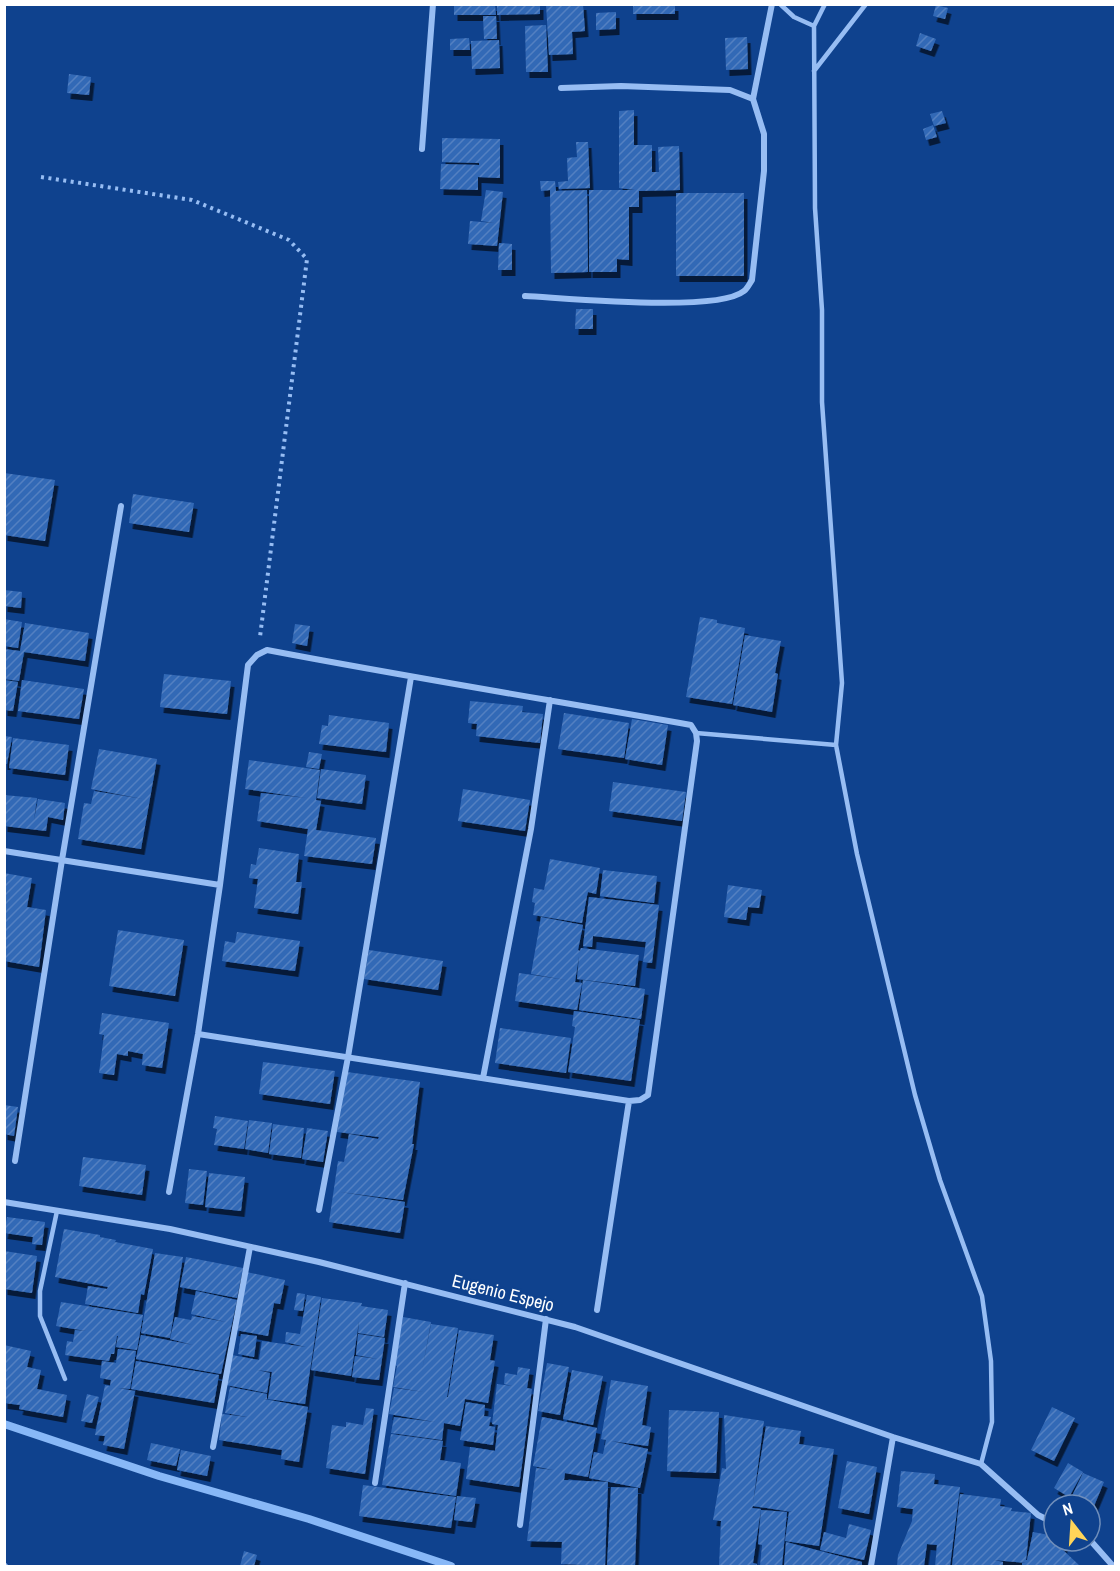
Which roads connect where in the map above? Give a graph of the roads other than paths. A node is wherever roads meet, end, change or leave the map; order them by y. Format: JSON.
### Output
{"nodes":[{"id":1,"x":433,"y":4,"type":"edge"},
{"id":2,"x":772,"y":4,"type":"edge"},
{"id":3,"x":780,"y":4,"type":"edge"},
{"id":4,"x":825,"y":4,"type":"edge"},
{"id":5,"x":866,"y":4,"type":"edge"},
{"id":6,"x":814,"y":26,"type":"junction"},
{"id":7,"x":814,"y":71,"type":"junction"},
{"id":8,"x":561,"y":87,"type":"dead end"},
{"id":9,"x":753,"y":99,"type":"junction"},
{"id":10,"x":422,"y":149,"type":"dead end"},
{"id":11,"x":525,"y":296,"type":"dead end"},
{"id":12,"x":121,"y":506,"type":"dead end"},
{"id":13,"x":411,"y":677,"type":"junction"},
{"id":14,"x":550,"y":700,"type":"junction"},
{"id":15,"x":696,"y":733,"type":"junction"},
{"id":16,"x":836,"y":744,"type":"junction"},
{"id":17,"x":4,"y":851,"type":"edge"},
{"id":18,"x":62,"y":860,"type":"junction"},
{"id":19,"x":220,"y":885,"type":"junction"},
{"id":20,"x":198,"y":1034,"type":"junction"},
{"id":21,"x":348,"y":1057,"type":"junction"},
{"id":22,"x":483,"y":1077,"type":"junction"},
{"id":23,"x":629,"y":1101,"type":"junction"},
{"id":24,"x":15,"y":1161,"type":"dead end"},
{"id":25,"x":170,"y":1192,"type":"dead end"},
{"id":26,"x":4,"y":1202,"type":"edge"},
{"id":27,"x":319,"y":1210,"type":"dead end"},
{"id":28,"x":57,"y":1211,"type":"junction"},
{"id":29,"x":250,"y":1247,"type":"junction"},
{"id":30,"x":405,"y":1283,"type":"junction"},
{"id":31,"x":597,"y":1310,"type":"dead end"},
{"id":32,"x":546,"y":1319,"type":"junction"},
{"id":33,"x":65,"y":1379,"type":"dead end"},
{"id":34,"x":893,"y":1437,"type":"junction"},
{"id":35,"x":213,"y":1447,"type":"dead end"},
{"id":36,"x":981,"y":1464,"type":"junction"},
{"id":37,"x":375,"y":1483,"type":"dead end"},
{"id":38,"x":1042,"y":1517,"type":"edge"},
{"id":39,"x":520,"y":1525,"type":"dead end"},
{"id":40,"x":1102,"y":1553,"type":"edge"},
{"id":41,"x":871,"y":1566,"type":"edge"},
{"id":42,"x":1113,"y":1566,"type":"edge"}],
"edges":[{"from":1,"to":10,"type":"street"},
{"from":2,"to":9,"type":"street"},
{"from":3,"to":6,"type":"lane"},
{"from":4,"to":6,"type":"lane"},
{"from":5,"to":7,"type":"lane"},
{"from":6,"to":7,"type":"lane"},
{"from":7,"to":16,"type":"lane"},
{"from":8,"to":9,"type":"street"},
{"from":9,"to":11,"type":"street"},
{"from":12,"to":18,"type":"street"},
{"from":13,"to":14,"type":"street"},
{"from":13,"to":19,"type":"street"},
{"from":13,"to":21,"type":"street"},
{"from":14,"to":15,"type":"street"},
{"from":14,"to":22,"type":"street"},
{"from":15,"to":16,"type":"lane"},
{"from":15,"to":23,"type":"street"},
{"from":16,"to":36,"type":"lane"},
{"from":17,"to":18,"type":"street"},
{"from":18,"to":19,"type":"street"},
{"from":18,"to":24,"type":"street"},
{"from":19,"to":20,"type":"street"},
{"from":20,"to":21,"type":"street"},
{"from":20,"to":25,"type":"street"},
{"from":21,"to":22,"type":"street"},
{"from":21,"to":27,"type":"street"},
{"from":22,"to":23,"type":"street"},
{"from":23,"to":31,"type":"street"},
{"from":26,"to":28,"type":"street","name":"Eugenio Espejo"},
{"from":28,"to":29,"type":"street","name":"Eugenio Espejo"},
{"from":28,"to":33,"type":"lane"},
{"from":29,"to":30,"type":"street","name":"Eugenio Espejo"},
{"from":29,"to":35,"type":"street"},
{"from":30,"to":32,"type":"street","name":"Eugenio Espejo"},
{"from":30,"to":37,"type":"street"},
{"from":32,"to":34,"type":"street","name":"Eugenio Espejo"},
{"from":32,"to":39,"type":"street"},
{"from":34,"to":36,"type":"street","name":"Eugenio Espejo"},
{"from":34,"to":41,"type":"street"},
{"from":36,"to":38,"type":"street"},
{"from":40,"to":42,"type":"street"}]}
